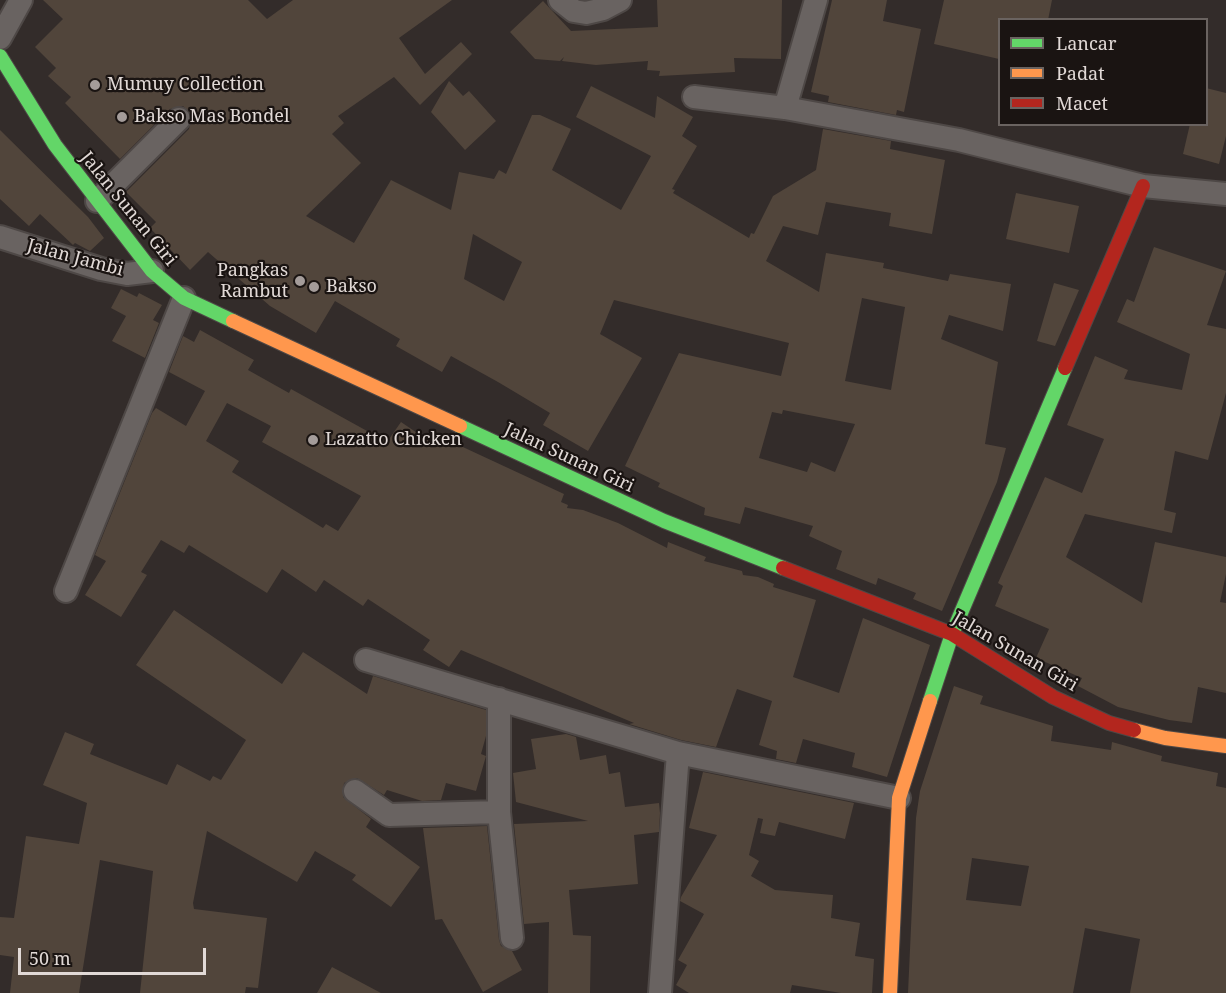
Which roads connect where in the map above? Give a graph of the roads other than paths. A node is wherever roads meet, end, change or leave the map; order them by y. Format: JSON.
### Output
{"nodes":[{"id":1,"x":21,"y":0,"type":"edge"},
{"id":2,"x":560,"y":0,"type":"edge"},
{"id":3,"x":620,"y":0,"type":"edge"},
{"id":4,"x":816,"y":0,"type":"edge"},
{"id":5,"x":0,"y":38,"type":"edge"},
{"id":6,"x":0,"y":56,"type":"edge"},
{"id":7,"x":694,"y":97,"type":"dead end"},
{"id":8,"x":785,"y":108,"type":"junction"},
{"id":9,"x":179,"y":118,"type":"dead end"},
{"id":10,"x":1143,"y":186,"type":"junction"},
{"id":11,"x":1226,"y":194,"type":"edge"},
{"id":12,"x":97,"y":201,"type":"junction"},
{"id":13,"x":0,"y":237,"type":"edge"},
{"id":14,"x":152,"y":272,"type":"junction"},
{"id":15,"x":184,"y":298,"type":"junction"},
{"id":16,"x":66,"y":591,"type":"dead end"},
{"id":17,"x":952,"y":634,"type":"junction"},
{"id":18,"x":366,"y":660,"type":"dead end"},
{"id":19,"x":499,"y":699,"type":"junction"},
{"id":20,"x":1226,"y":746,"type":"edge"},
{"id":21,"x":678,"y":753,"type":"junction"},
{"id":22,"x":355,"y":791,"type":"dead end"},
{"id":23,"x":899,"y":798,"type":"junction"},
{"id":24,"x":499,"y":812,"type":"junction"},
{"id":25,"x":512,"y":938,"type":"dead end"},
{"id":26,"x":660,"y":993,"type":"edge"},
{"id":27,"x":890,"y":993,"type":"edge"}],
"edges":[{"from":1,"to":5,"type":"street"},
{"from":2,"to":3,"type":"street"},
{"from":4,"to":8,"type":"street"},
{"from":6,"to":12,"type":"street","name":"Jalan Sunan Giri"},
{"from":7,"to":8,"type":"street"},
{"from":8,"to":10,"type":"street"},
{"from":9,"to":12,"type":"street"},
{"from":10,"to":11,"type":"street"},
{"from":10,"to":17,"type":"street"},
{"from":12,"to":14,"type":"street","name":"Jalan Sunan Giri"},
{"from":13,"to":14,"type":"street","name":"Jalan Jambi"},
{"from":14,"to":15,"type":"street","name":"Jalan Sunan Giri"},
{"from":15,"to":16,"type":"street"},
{"from":15,"to":17,"type":"street","name":"Jalan Sunan Giri"},
{"from":17,"to":20,"type":"street","name":"Jalan Sunan Giri"},
{"from":17,"to":23,"type":"street"},
{"from":18,"to":19,"type":"street"},
{"from":19,"to":21,"type":"street"},
{"from":19,"to":24,"type":"street"},
{"from":21,"to":23,"type":"street"},
{"from":21,"to":26,"type":"street"},
{"from":22,"to":24,"type":"street"},
{"from":23,"to":27,"type":"street"},
{"from":24,"to":25,"type":"street"}]}
